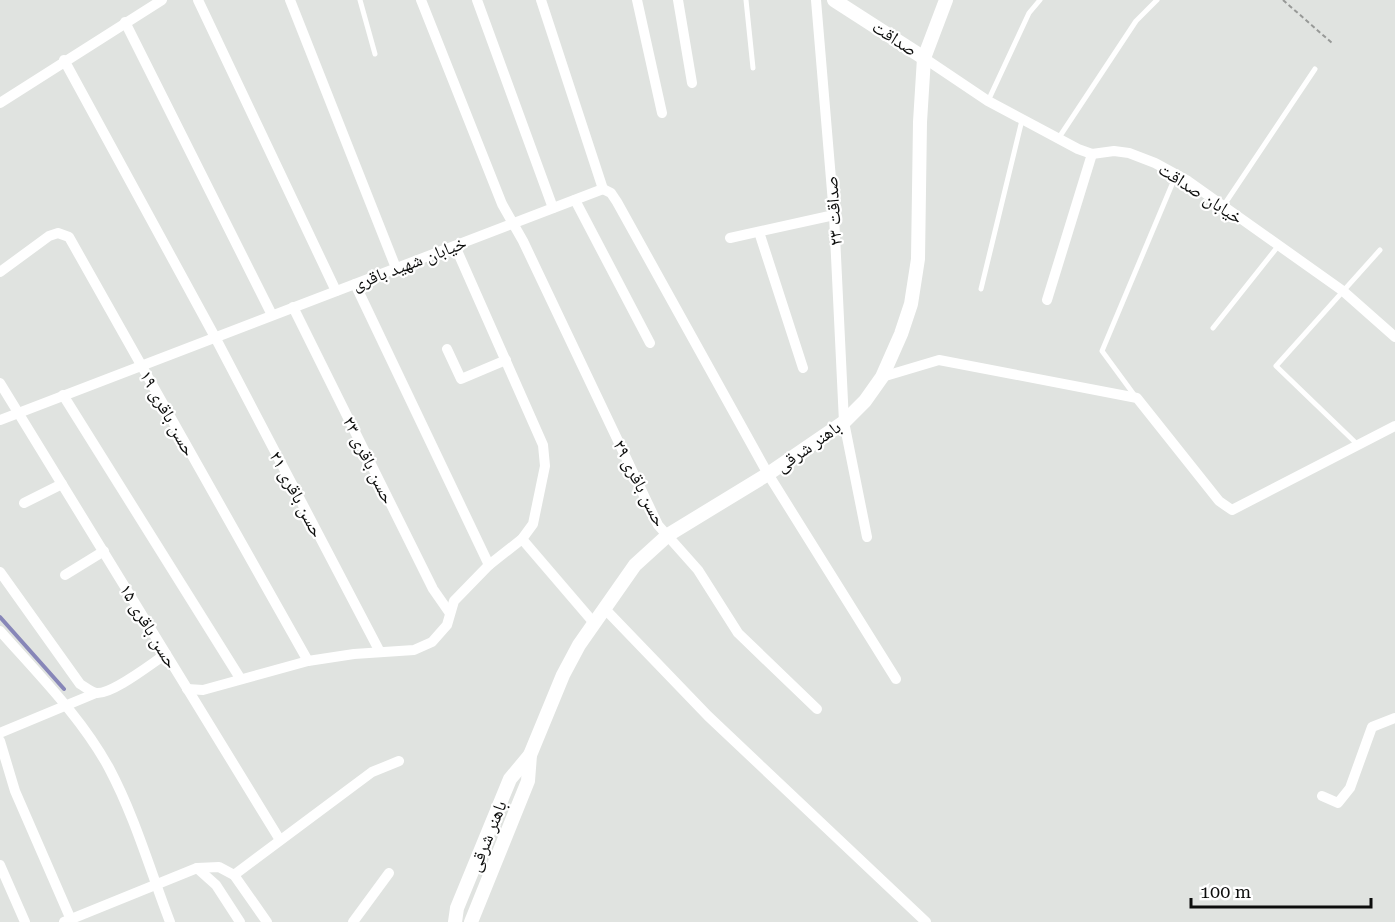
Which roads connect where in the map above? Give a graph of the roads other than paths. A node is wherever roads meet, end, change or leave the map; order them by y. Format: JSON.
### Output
{"nodes":[{"id":1,"x":162,"y":0,"type":"edge"},
{"id":2,"x":198,"y":0,"type":"edge"},
{"id":3,"x":290,"y":0,"type":"edge"},
{"id":4,"x":360,"y":0,"type":"edge"},
{"id":5,"x":421,"y":0,"type":"edge"},
{"id":6,"x":477,"y":0,"type":"edge"},
{"id":7,"x":541,"y":0,"type":"edge"},
{"id":8,"x":637,"y":0,"type":"edge"},
{"id":9,"x":678,"y":0,"type":"edge"},
{"id":10,"x":746,"y":0,"type":"edge"},
{"id":11,"x":816,"y":0,"type":"edge"},
{"id":12,"x":834,"y":0,"type":"edge"},
{"id":13,"x":946,"y":0,"type":"edge"},
{"id":14,"x":1040,"y":0,"type":"edge"},
{"id":15,"x":1157,"y":0,"type":"edge"},
{"id":16,"x":125,"y":22,"type":"junction"},
{"id":17,"x":375,"y":54,"type":"dead end"},
{"id":18,"x":924,"y":58,"type":"junction"},
{"id":19,"x":64,"y":60,"type":"junction"},
{"id":20,"x":753,"y":68,"type":"dead end"},
{"id":21,"x":1315,"y":69,"type":"dead end"},
{"id":22,"x":692,"y":83,"type":"dead end"},
{"id":23,"x":988,"y":101,"type":"junction"},
{"id":24,"x":0,"y":103,"type":"edge"},
{"id":25,"x":662,"y":112,"type":"dead end"},
{"id":26,"x":1023,"y":120,"type":"junction"},
{"id":27,"x":1058,"y":139,"type":"junction"},
{"id":28,"x":1092,"y":154,"type":"junction"},
{"id":29,"x":1176,"y":175,"type":"junction"},
{"id":30,"x":603,"y":189,"type":"junction"},
{"id":31,"x":575,"y":200,"type":"junction"},
{"id":32,"x":1224,"y":205,"type":"junction"},
{"id":33,"x":554,"y":208,"type":"junction"},
{"id":34,"x":834,"y":215,"type":"junction"},
{"id":35,"x":513,"y":224,"type":"junction"},
{"id":36,"x":759,"y":232,"type":"junction"},
{"id":37,"x":730,"y":238,"type":"dead end"},
{"id":38,"x":1279,"y":245,"type":"junction"},
{"id":39,"x":455,"y":246,"type":"junction"},
{"id":40,"x":1380,"y":250,"type":"dead end"},
{"id":41,"x":396,"y":268,"type":"junction"},
{"id":42,"x":0,"y":272,"type":"edge"},
{"id":43,"x":355,"y":284,"type":"junction"},
{"id":44,"x":981,"y":289,"type":"dead end"},
{"id":45,"x":336,"y":291,"type":"junction"},
{"id":46,"x":1343,"y":291,"type":"junction"},
{"id":47,"x":1047,"y":300,"type":"dead end"},
{"id":48,"x":293,"y":307,"type":"junction"},
{"id":49,"x":272,"y":315,"type":"junction"},
{"id":50,"x":1213,"y":328,"type":"dead end"},
{"id":51,"x":215,"y":337,"type":"junction"},
{"id":52,"x":1395,"y":337,"type":"edge"},
{"id":53,"x":650,"y":343,"type":"dead end"},
{"id":54,"x":447,"y":349,"type":"dead end"},
{"id":55,"x":506,"y":360,"type":"junction"},
{"id":56,"x":141,"y":365,"type":"junction"},
{"id":57,"x":803,"y":368,"type":"dead end"},
{"id":58,"x":882,"y":377,"type":"junction"},
{"id":59,"x":0,"y":383,"type":"edge"},
{"id":60,"x":63,"y":395,"type":"junction"},
{"id":61,"x":1137,"y":398,"type":"junction"},
{"id":62,"x":19,"y":412,"type":"junction"},
{"id":63,"x":0,"y":420,"type":"edge"},
{"id":64,"x":844,"y":422,"type":"junction"},
{"id":65,"x":1395,"y":426,"type":"edge"},
{"id":66,"x":1358,"y":445,"type":"junction"},
{"id":67,"x":768,"y":474,"type":"junction"},
{"id":68,"x":62,"y":484,"type":"junction"},
{"id":69,"x":24,"y":503,"type":"dead end"},
{"id":70,"x":668,"y":536,"type":"junction"},
{"id":71,"x":867,"y":537,"type":"dead end"},
{"id":72,"x":522,"y":539,"type":"junction"},
{"id":73,"x":104,"y":551,"type":"junction"},
{"id":74,"x":489,"y":565,"type":"junction"},
{"id":75,"x":0,"y":572,"type":"edge"},
{"id":76,"x":65,"y":575,"type":"dead end"},
{"id":77,"x":605,"y":609,"type":"junction"},
{"id":78,"x":449,"y":612,"type":"junction"},
{"id":79,"x":594,"y":623,"type":"junction"},
{"id":80,"x":0,"y":631,"type":"edge"},
{"id":81,"x":380,"y":652,"type":"junction"},
{"id":82,"x":166,"y":654,"type":"junction"},
{"id":83,"x":308,"y":661,"type":"junction"},
{"id":84,"x":240,"y":678,"type":"junction"},
{"id":85,"x":896,"y":679,"type":"dead end"},
{"id":86,"x":187,"y":689,"type":"junction"},
{"id":87,"x":96,"y":693,"type":"junction"},
{"id":88,"x":66,"y":707,"type":"junction"},
{"id":89,"x":817,"y":709,"type":"dead end"},
{"id":90,"x":1395,"y":718,"type":"edge"},
{"id":91,"x":0,"y":732,"type":"edge"},
{"id":92,"x":0,"y":741,"type":"edge"},
{"id":93,"x":530,"y":755,"type":"junction"},
{"id":94,"x":399,"y":761,"type":"dead end"},
{"id":95,"x":1322,"y":796,"type":"dead end"},
{"id":96,"x":280,"y":840,"type":"junction"},
{"id":97,"x":0,"y":865,"type":"edge"},
{"id":98,"x":197,"y":868,"type":"junction"},
{"id":99,"x":389,"y":873,"type":"dead end"},
{"id":100,"x":234,"y":875,"type":"junction"},
{"id":101,"x":156,"y":885,"type":"junction"},
{"id":102,"x":69,"y":921,"type":"edge"},
{"id":103,"x":25,"y":922,"type":"edge"},
{"id":104,"x":170,"y":922,"type":"edge"},
{"id":105,"x":240,"y":922,"type":"edge"},
{"id":106,"x":267,"y":922,"type":"edge"},
{"id":107,"x":352,"y":922,"type":"edge"},
{"id":108,"x":454,"y":922,"type":"edge"},
{"id":109,"x":471,"y":922,"type":"edge"},
{"id":110,"x":926,"y":922,"type":"edge"}],
"edges":[{"from":1,"to":16,"type":"street"},
{"from":2,"to":45,"type":"street"},
{"from":3,"to":41,"type":"street"},
{"from":4,"to":17,"type":"lane"},
{"from":5,"to":35,"type":"street","name":"حسن باقری ۲۹"},
{"from":6,"to":33,"type":"street"},
{"from":7,"to":30,"type":"street"},
{"from":8,"to":25,"type":"street"},
{"from":9,"to":22,"type":"street"},
{"from":10,"to":20,"type":"lane"},
{"from":11,"to":34,"type":"street","name":"صداقت ۲۳"},
{"from":12,"to":18,"type":"street","name":"صداقت"},
{"from":13,"to":18,"type":"street","name":"باهنر شرقی"},
{"from":14,"to":23,"type":"lane"},
{"from":15,"to":27,"type":"lane"},
{"from":16,"to":19,"type":"street"},
{"from":16,"to":49,"type":"street"},
{"from":18,"to":23,"type":"street","name":"خیابان صداقت"},
{"from":18,"to":58,"type":"street","name":"باهنر شرقی"},
{"from":19,"to":24,"type":"street"},
{"from":19,"to":51,"type":"street","name":"حسن باقری ۲۱"},
{"from":21,"to":32,"type":"lane"},
{"from":23,"to":26,"type":"street","name":"خیابان صداقت"},
{"from":26,"to":27,"type":"street","name":"خیابان صداقت"},
{"from":26,"to":44,"type":"lane"},
{"from":27,"to":28,"type":"street","name":"خیابان صداقت"},
{"from":28,"to":29,"type":"street","name":"خیابان صداقت"},
{"from":28,"to":47,"type":"street"},
{"from":29,"to":32,"type":"street","name":"خیابان صداقت"},
{"from":29,"to":61,"type":"lane"},
{"from":30,"to":31,"type":"street","name":"خیابان شهید باقری"},
{"from":30,"to":67,"type":"street"},
{"from":31,"to":33,"type":"street","name":"خیابان شهید باقری"},
{"from":31,"to":53,"type":"street"},
{"from":32,"to":38,"type":"street","name":"خیابان صداقت"},
{"from":33,"to":35,"type":"street","name":"خیابان شهید باقری"},
{"from":34,"to":36,"type":"street"},
{"from":34,"to":64,"type":"street","name":"صداقت ۲۳"},
{"from":35,"to":39,"type":"street","name":"خیابان شهید باقری"},
{"from":35,"to":70,"type":"street","name":"حسن باقری ۲۹"},
{"from":36,"to":37,"type":"street"},
{"from":36,"to":57,"type":"street"},
{"from":38,"to":46,"type":"street","name":"خیابان صداقت"},
{"from":38,"to":50,"type":"lane"},
{"from":39,"to":41,"type":"street","name":"خیابان شهید باقری"},
{"from":39,"to":55,"type":"street"},
{"from":40,"to":46,"type":"lane"},
{"from":41,"to":43,"type":"street","name":"خیابان شهید باقری"},
{"from":42,"to":56,"type":"street","name":"حسن باقری ۱۹"},
{"from":43,"to":45,"type":"street","name":"خیابان شهید باقری"},
{"from":43,"to":74,"type":"street"},
{"from":45,"to":48,"type":"street","name":"خیابان شهید باقری"},
{"from":46,"to":52,"type":"street","name":"خیابان صداقت"},
{"from":46,"to":66,"type":"lane"},
{"from":48,"to":49,"type":"street","name":"خیابان شهید باقری"},
{"from":48,"to":78,"type":"street","name":"حسن باقری ۲۳"},
{"from":49,"to":51,"type":"street","name":"خیابان شهید باقری"},
{"from":51,"to":56,"type":"street","name":"خیابان شهید باقری"},
{"from":51,"to":81,"type":"street","name":"حسن باقری ۲۱"},
{"from":54,"to":55,"type":"street"},
{"from":55,"to":72,"type":"street"},
{"from":56,"to":60,"type":"street","name":"خیابان شهید باقری"},
{"from":56,"to":83,"type":"street","name":"حسن باقری ۱۹"},
{"from":58,"to":61,"type":"street"},
{"from":58,"to":64,"type":"street","name":"باهنر شرقی"},
{"from":59,"to":62,"type":"street","name":"حسن باقری ۱۵"},
{"from":60,"to":62,"type":"street","name":"خیابان شهید باقری"},
{"from":60,"to":84,"type":"street"},
{"from":61,"to":66,"type":"street"},
{"from":62,"to":63,"type":"street"},
{"from":62,"to":68,"type":"street","name":"حسن باقری ۱۵"},
{"from":64,"to":67,"type":"street","name":"باهنر شرقی"},
{"from":64,"to":71,"type":"street","name":"صداقت ۲۳"},
{"from":65,"to":66,"type":"street"},
{"from":67,"to":70,"type":"street","name":"باهنر شرقی"},
{"from":67,"to":85,"type":"street"},
{"from":68,"to":69,"type":"street"},
{"from":68,"to":73,"type":"street","name":"حسن باقری ۱۵"},
{"from":70,"to":77,"type":"street","name":"باهنر شرقی"},
{"from":70,"to":89,"type":"street","name":"حسن باقری ۲۹"},
{"from":72,"to":74,"type":"street"},
{"from":72,"to":79,"type":"street"},
{"from":73,"to":76,"type":"street"},
{"from":73,"to":82,"type":"street","name":"حسن باقری ۱۵"},
{"from":74,"to":78,"type":"street"},
{"from":75,"to":87,"type":"street"},
{"from":77,"to":79,"type":"street","name":"باهنر شرقی"},
{"from":77,"to":110,"type":"street"},
{"from":78,"to":81,"type":"street"},
{"from":79,"to":93,"type":"street","name":"باهنر شرقی"},
{"from":80,"to":88,"type":"street"},
{"from":81,"to":83,"type":"street"},
{"from":82,"to":86,"type":"street","name":"حسن باقری ۱۵"},
{"from":82,"to":87,"type":"street"},
{"from":83,"to":84,"type":"street"},
{"from":84,"to":86,"type":"street"},
{"from":86,"to":96,"type":"street","name":"حسن باقری ۱۵"},
{"from":87,"to":88,"type":"street"},
{"from":88,"to":91,"type":"street"},
{"from":88,"to":101,"type":"street"},
{"from":90,"to":95,"type":"street"},
{"from":92,"to":102,"type":"street"},
{"from":93,"to":108,"type":"street","name":"باهنر شرقی"},
{"from":93,"to":109,"type":"street","name":"باهنر شرقی"},
{"from":94,"to":96,"type":"street"},
{"from":96,"to":100,"type":"street"},
{"from":97,"to":103,"type":"street"},
{"from":98,"to":100,"type":"street"},
{"from":98,"to":101,"type":"street"},
{"from":98,"to":105,"type":"street"},
{"from":99,"to":107,"type":"street"},
{"from":100,"to":106,"type":"street"},
{"from":101,"to":102,"type":"street"},
{"from":101,"to":104,"type":"street"}]}
